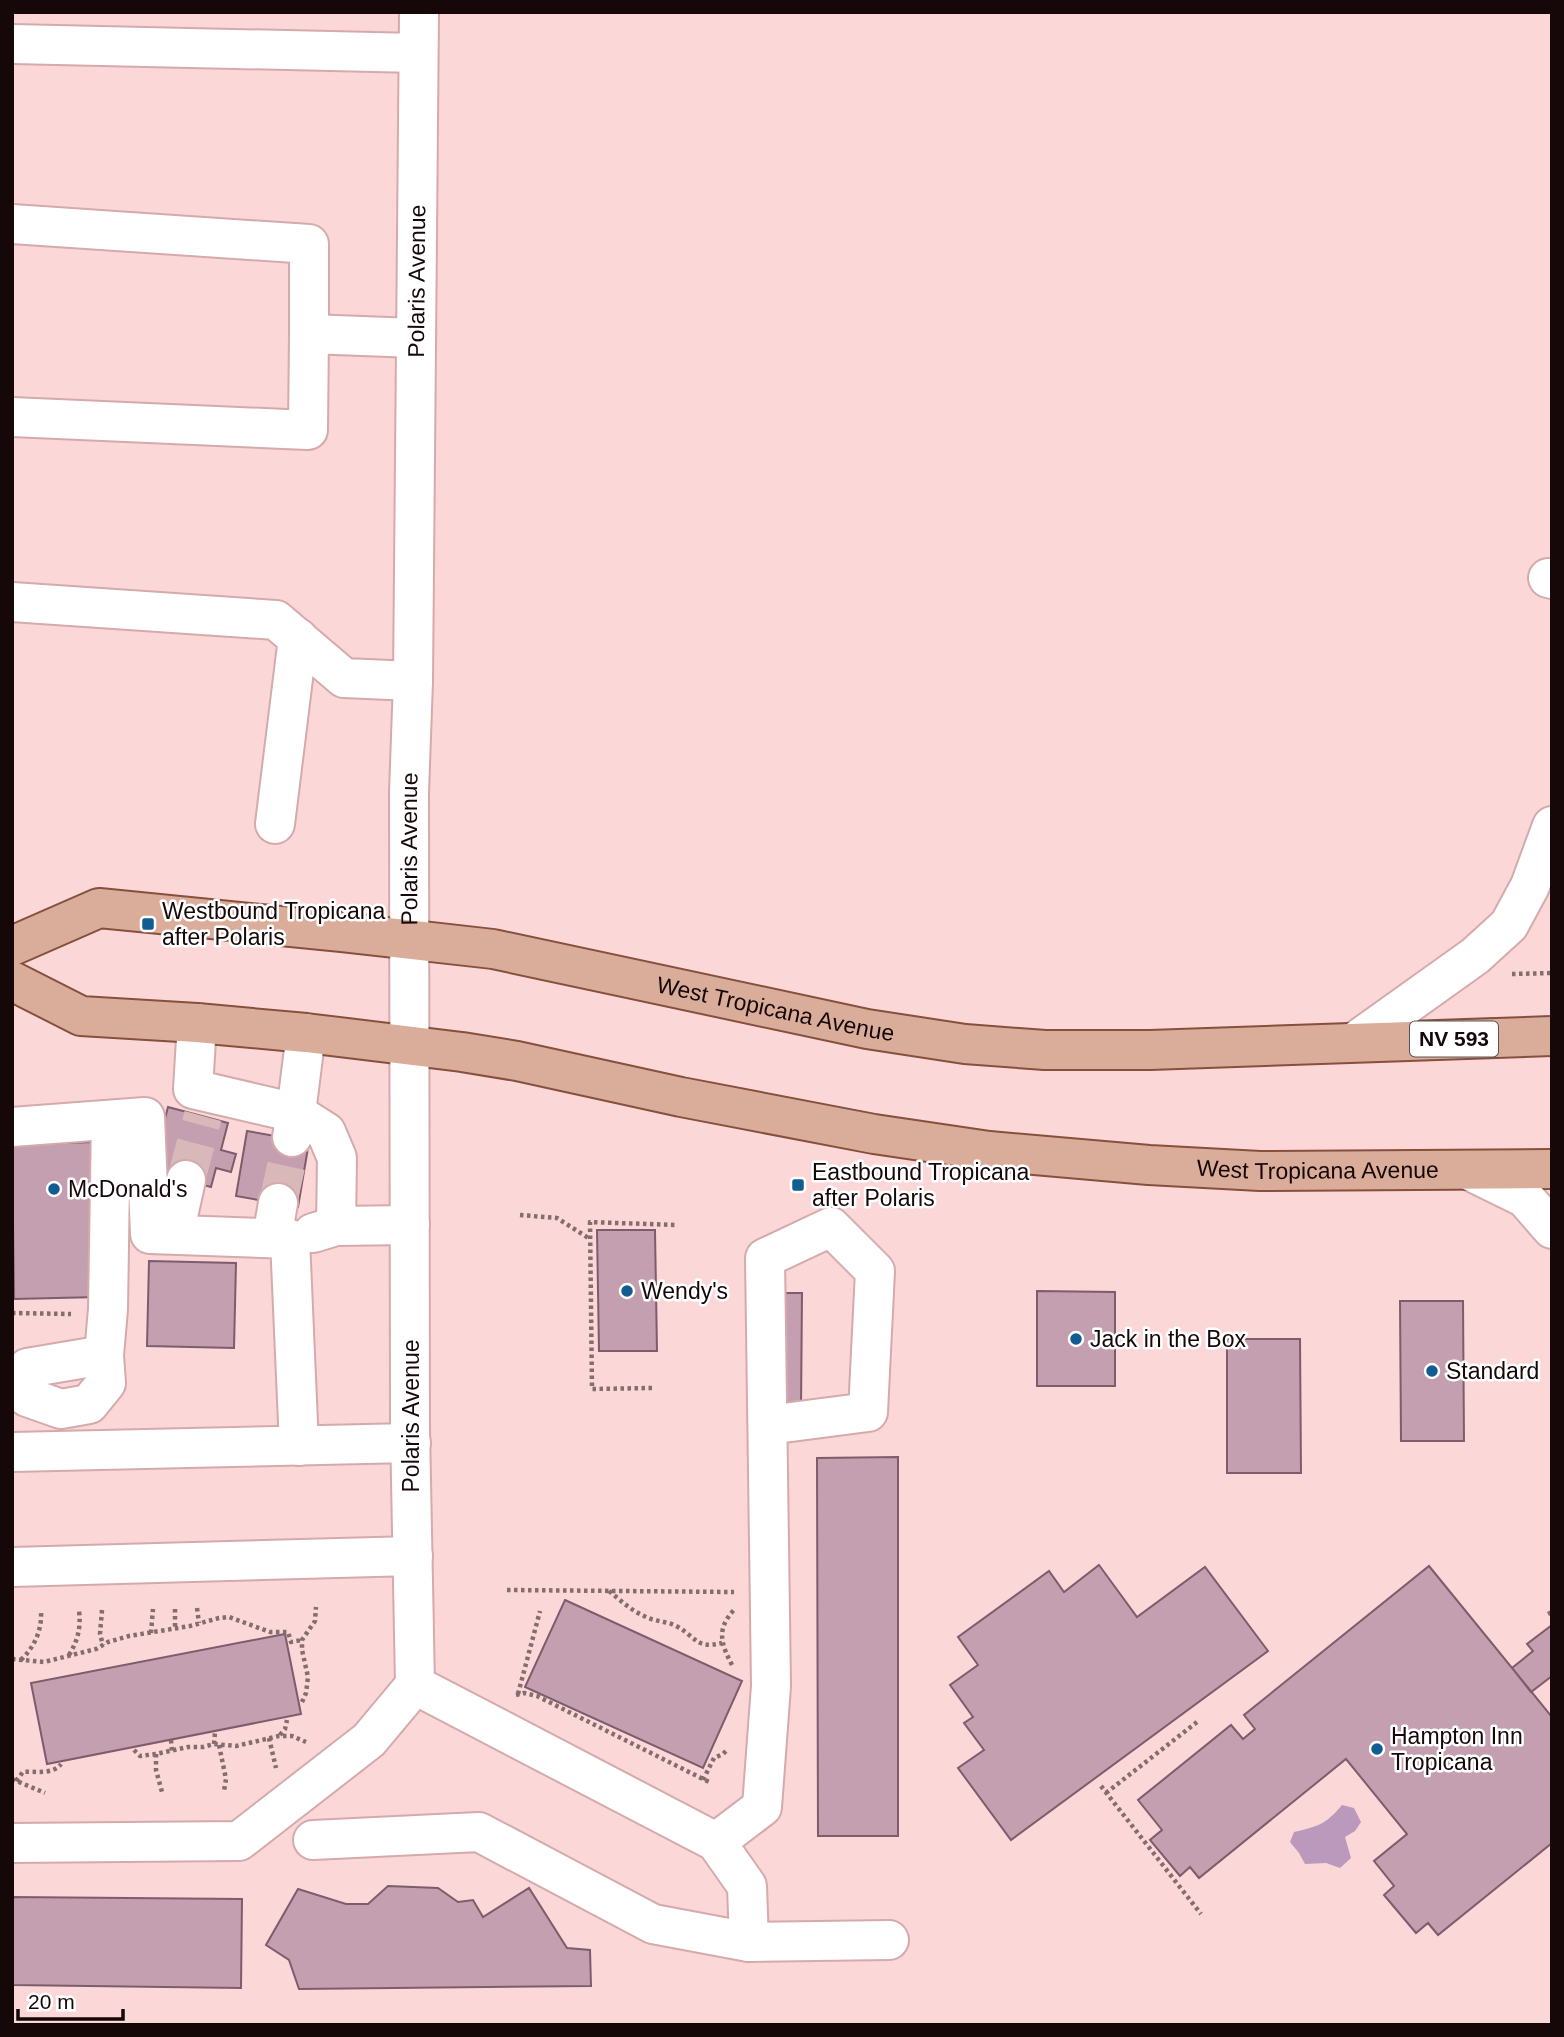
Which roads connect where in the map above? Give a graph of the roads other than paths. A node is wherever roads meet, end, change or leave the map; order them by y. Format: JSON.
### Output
{"nodes":[{"id":1,"x":419,"y":12,"type":"edge"},
{"id":2,"x":12,"y":44,"type":"edge"},
{"id":3,"x":418,"y":53,"type":"junction"},
{"id":4,"x":12,"y":224,"type":"edge"},
{"id":5,"x":309,"y":334,"type":"junction"},
{"id":6,"x":415,"y":338,"type":"junction"},
{"id":7,"x":12,"y":416,"type":"edge"},
{"id":8,"x":12,"y":602,"type":"edge"},
{"id":9,"x":298,"y":638,"type":"junction"},
{"id":10,"x":413,"y":681,"type":"junction"},
{"id":11,"x":275,"y":824,"type":"dead end"},
{"id":12,"x":1552,"y":826,"type":"edge"},
{"id":13,"x":409,"y":940,"type":"junction"},
{"id":14,"x":12,"y":946,"type":"edge"},
{"id":15,"x":12,"y":981,"type":"edge"},
{"id":16,"x":197,"y":1023,"type":"junction"},
{"id":17,"x":306,"y":1033,"type":"junction"},
{"id":18,"x":1552,"y":1036,"type":"edge"},
{"id":19,"x":1356,"y":1041,"type":"junction"},
{"id":20,"x":410,"y":1046,"type":"junction"},
{"id":21,"x":201,"y":1099,"type":"junction"},
{"id":22,"x":128,"y":1118,"type":"junction"},
{"id":23,"x":294,"y":1126,"type":"junction"},
{"id":24,"x":12,"y":1127,"type":"edge"},
{"id":25,"x":1552,"y":1169,"type":"edge"},
{"id":26,"x":1468,"y":1170,"type":"junction"},
{"id":27,"x":186,"y":1180,"type":"tunnel mouth"},
{"id":28,"x":410,"y":1225,"type":"junction"},
{"id":29,"x":336,"y":1226,"type":"junction"},
{"id":30,"x":280,"y":1227,"type":"junction"},
{"id":31,"x":1552,"y":1228,"type":"edge"},
{"id":32,"x":174,"y":1234,"type":"junction"},
{"id":33,"x":12,"y":1383,"type":"edge"},
{"id":34,"x":768,"y":1425,"type":"junction"},
{"id":35,"x":411,"y":1443,"type":"junction"},
{"id":36,"x":299,"y":1446,"type":"junction"},
{"id":37,"x":12,"y":1452,"type":"edge"},
{"id":38,"x":413,"y":1556,"type":"junction"},
{"id":39,"x":12,"y":1567,"type":"edge"},
{"id":40,"x":415,"y":1685,"type":"junction"},
{"id":41,"x":313,"y":1840,"type":"dead end"},
{"id":42,"x":716,"y":1842,"type":"junction"},
{"id":43,"x":12,"y":1843,"type":"edge"},
{"id":44,"x":889,"y":1940,"type":"dead end"},
{"id":45,"x":749,"y":1942,"type":"junction"}],
"edges":[{"from":1,"to":3,"type":"street","name":"Polaris Avenue"},
{"from":2,"to":3,"type":"street"},
{"from":3,"to":6,"type":"street","name":"Polaris Avenue"},
{"from":4,"to":5,"type":"street"},
{"from":5,"to":6,"type":"street"},
{"from":5,"to":7,"type":"street"},
{"from":6,"to":10,"type":"street","name":"Polaris Avenue"},
{"from":8,"to":9,"type":"street"},
{"from":9,"to":10,"type":"street"},
{"from":9,"to":11,"type":"street"},
{"from":10,"to":13,"type":"street","name":"Polaris Avenue"},
{"from":12,"to":19,"type":"street"},
{"from":13,"to":14,"type":"main road","name":"West Tropicana Avenue"},
{"from":13,"to":19,"type":"main road","name":"West Tropicana Avenue"},
{"from":13,"to":20,"type":"street","name":"Polaris Avenue"},
{"from":15,"to":16,"type":"main road","name":"West Tropicana Avenue"},
{"from":16,"to":17,"type":"main road","name":"West Tropicana Avenue"},
{"from":16,"to":21,"type":"street"},
{"from":17,"to":20,"type":"main road","name":"West Tropicana Avenue"},
{"from":17,"to":23,"type":"street"},
{"from":18,"to":19,"type":"main road","name":"West Tropicana Avenue","number":"NV 593"},
{"from":20,"to":26,"type":"main road","name":"West Tropicana Avenue"},
{"from":20,"to":28,"type":"street","name":"Polaris Avenue"},
{"from":21,"to":22,"type":"street"},
{"from":21,"to":23,"type":"street"},
{"from":22,"to":24,"type":"street"},
{"from":22,"to":32,"type":"street"},
{"from":22,"to":33,"type":"street"},
{"from":23,"to":29,"type":"street"},
{"from":25,"to":26,"type":"main road","name":"West Tropicana Avenue"},
{"from":26,"to":31,"type":"street"},
{"from":27,"to":32,"type":"street"},
{"from":28,"to":29,"type":"street"},
{"from":28,"to":35,"type":"street","name":"Polaris Avenue"},
{"from":29,"to":30,"type":"street"},
{"from":30,"to":32,"type":"street"},
{"from":30,"to":36,"type":"street"},
{"from":34,"to":34,"type":"street"},
{"from":34,"to":42,"type":"street"},
{"from":35,"to":36,"type":"street"},
{"from":35,"to":38,"type":"street","name":"Polaris Avenue"},
{"from":36,"to":37,"type":"street"},
{"from":38,"to":39,"type":"street"},
{"from":38,"to":40,"type":"street","name":"Polaris Avenue"},
{"from":40,"to":42,"type":"street"},
{"from":40,"to":43,"type":"street"},
{"from":41,"to":45,"type":"street"},
{"from":42,"to":45,"type":"street"},
{"from":44,"to":45,"type":"street"}]}
